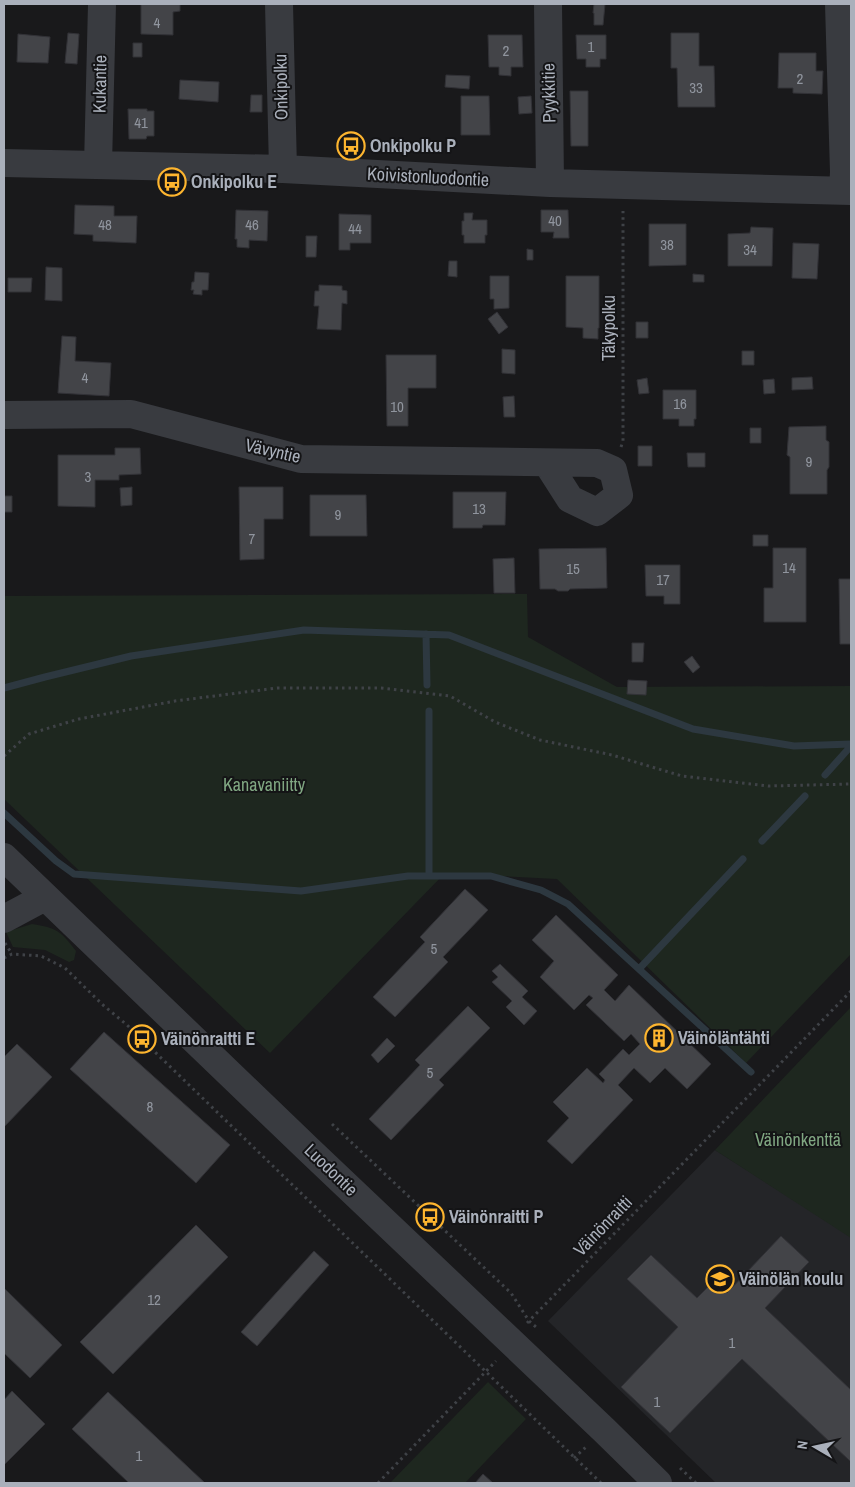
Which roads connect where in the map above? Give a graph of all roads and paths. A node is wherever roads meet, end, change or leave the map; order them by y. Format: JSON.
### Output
{"nodes":[{"id":1,"x":102,"y":4,"type":"edge"},
{"id":2,"x":279,"y":4,"type":"edge"},
{"id":3,"x":548,"y":4,"type":"edge"},
{"id":4,"x":839,"y":4,"type":"edge"},
{"id":5,"x":4,"y":163,"type":"edge"},
{"id":6,"x":98,"y":165,"type":"junction"},
{"id":7,"x":283,"y":169,"type":"junction"},
{"id":8,"x":550,"y":183,"type":"junction"},
{"id":9,"x":623,"y":185,"type":"junction"},
{"id":10,"x":847,"y":191,"type":"edge"},
{"id":11,"x":4,"y":415,"type":"edge"},
{"id":12,"x":547,"y":463,"type":"junction"},
{"id":13,"x":613,"y":470,"type":"junction"},
{"id":14,"x":4,"y":756,"type":"edge"},
{"id":15,"x":851,"y":784,"type":"edge"},
{"id":16,"x":4,"y":857,"type":"edge"},
{"id":17,"x":45,"y":897,"type":"junction"},
{"id":18,"x":4,"y":920,"type":"edge"},
{"id":19,"x":4,"y":940,"type":"edge"},
{"id":20,"x":12,"y":954,"type":"junction"},
{"id":21,"x":4,"y":958,"type":"edge"},
{"id":22,"x":851,"y":991,"type":"edge"},
{"id":23,"x":332,"y":1124,"type":"dead end"},
{"id":24,"x":529,"y":1320,"type":"junction"},
{"id":25,"x":542,"y":1334,"type":"dead end"},
{"id":26,"x":512,"y":1342,"type":"junction"},
{"id":27,"x":485,"y":1373,"type":"junction"},
{"id":28,"x":667,"y":1474,"type":"edge"},
{"id":29,"x":378,"y":1483,"type":"edge"},
{"id":30,"x":601,"y":1483,"type":"edge"},
{"id":31,"x":696,"y":1483,"type":"edge"}],
"edges":[{"from":1,"to":6,"type":"street","name":"Kukantie"},
{"from":2,"to":7,"type":"street","name":"Onkipolku"},
{"from":3,"to":8,"type":"street","name":"Pyykkitie"},
{"from":4,"to":10,"type":"street"},
{"from":5,"to":6,"type":"street","name":"Koivistonluodontie"},
{"from":6,"to":7,"type":"street","name":"Koivistonluodontie"},
{"from":7,"to":8,"type":"street","name":"Koivistonluodontie"},
{"from":8,"to":9,"type":"street","name":"Koivistonluodontie"},
{"from":9,"to":10,"type":"street","name":"Koivistonluodontie"},
{"from":9,"to":13,"type":"path","name":"Täkypolku"},
{"from":11,"to":12,"type":"street","name":"Vävyntie"},
{"from":12,"to":13,"type":"street","name":"Vävyntie"},
{"from":12,"to":13,"type":"street"},
{"from":14,"to":15,"type":"path"},
{"from":16,"to":17,"type":"street","name":"Luodontie"},
{"from":17,"to":18,"type":"street"},
{"from":17,"to":26,"type":"street","name":"Luodontie"},
{"from":19,"to":20,"type":"path"},
{"from":20,"to":21,"type":"path"},
{"from":20,"to":27,"type":"path"},
{"from":22,"to":24,"type":"path","name":"Väinönraitti"},
{"from":23,"to":24,"type":"path"},
{"from":24,"to":25,"type":"path"},
{"from":24,"to":26,"type":"path","name":"Väinönraitti"},
{"from":26,"to":27,"type":"path","name":"Väinönraitti"},
{"from":26,"to":28,"type":"street","name":"Luodontie"},
{"from":27,"to":29,"type":"path","name":"Väinönraitti"},
{"from":27,"to":30,"type":"path"},
{"from":28,"to":31,"type":"path"}]}
